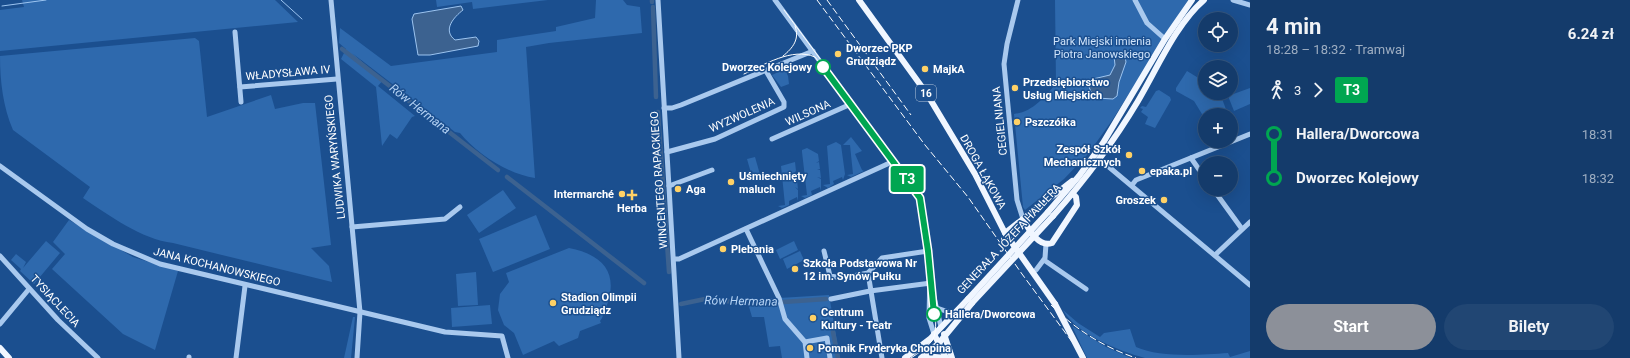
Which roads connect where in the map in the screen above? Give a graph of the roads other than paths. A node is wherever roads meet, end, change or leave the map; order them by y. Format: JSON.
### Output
{"nodes":[{"id":1,"x":331,"y":0,"type":"edge"},
{"id":2,"x":658,"y":0,"type":"edge"},
{"id":3,"x":775,"y":0,"type":"edge"},
{"id":4,"x":859,"y":0,"type":"edge"},
{"id":5,"x":1018,"y":0,"type":"edge"},
{"id":6,"x":1135,"y":0,"type":"edge"},
{"id":7,"x":1192,"y":0,"type":"edge"},
{"id":8,"x":1204,"y":0,"type":"edge"},
{"id":9,"x":1233,"y":0,"type":"edge"},
{"id":10,"x":1245,"y":0,"type":"edge"},
{"id":11,"x":1250,"y":4,"type":"edge"},
{"id":12,"x":235,"y":32,"type":"dead end"},
{"id":13,"x":1165,"y":40,"type":"junction"},
{"id":14,"x":812,"y":51,"type":"junction"},
{"id":15,"x":766,"y":71,"type":"junction"},
{"id":16,"x":337,"y":79,"type":"junction"},
{"id":17,"x":240,"y":87,"type":"junction"},
{"id":18,"x":241,"y":102,"type":"dead end"},
{"id":19,"x":851,"y":104,"type":"junction"},
{"id":20,"x":664,"y":108,"type":"junction"},
{"id":21,"x":1250,"y":134,"type":"edge"},
{"id":22,"x":772,"y":139,"type":"dead end"},
{"id":23,"x":667,"y":152,"type":"junction"},
{"id":24,"x":1095,"y":155,"type":"junction"},
{"id":25,"x":1191,"y":158,"type":"junction"},
{"id":26,"x":1101,"y":159,"type":"junction"},
{"id":27,"x":894,"y":161,"type":"junction"},
{"id":28,"x":0,"y":166,"type":"edge"},
{"id":29,"x":1198,"y":168,"type":"edge"},
{"id":30,"x":712,"y":170,"type":"dead end"},
{"id":31,"x":1079,"y":176,"type":"junction"},
{"id":32,"x":1132,"y":185,"type":"junction"},
{"id":33,"x":669,"y":186,"type":"junction"},
{"id":34,"x":1073,"y":194,"type":"junction"},
{"id":35,"x":1218,"y":196,"type":"edge"},
{"id":36,"x":460,"y":208,"type":"dead end"},
{"id":37,"x":1051,"y":214,"type":"junction"},
{"id":38,"x":1023,"y":219,"type":"junction"},
{"id":39,"x":1250,"y":222,"type":"edge"},
{"id":40,"x":352,"y":227,"type":"junction"},
{"id":41,"x":746,"y":229,"type":"junction"},
{"id":42,"x":1242,"y":229,"type":"junction"},
{"id":43,"x":1005,"y":233,"type":"junction"},
{"id":44,"x":1046,"y":244,"type":"junction"},
{"id":45,"x":824,"y":251,"type":"dead end"},
{"id":46,"x":928,"y":251,"type":"junction"},
{"id":47,"x":1214,"y":255,"type":"junction"},
{"id":48,"x":0,"y":256,"type":"edge"},
{"id":49,"x":674,"y":260,"type":"junction"},
{"id":50,"x":1044,"y":260,"type":"junction"},
{"id":51,"x":1036,"y":270,"type":"dead end"},
{"id":52,"x":868,"y":273,"type":"junction"},
{"id":53,"x":931,"y":283,"type":"junction"},
{"id":54,"x":1250,"y":285,"type":"edge"},
{"id":55,"x":245,"y":286,"type":"junction"},
{"id":56,"x":29,"y":289,"type":"junction"},
{"id":57,"x":1086,"y":289,"type":"dead end"},
{"id":58,"x":870,"y":291,"type":"junction"},
{"id":59,"x":831,"y":298,"type":"dead end"},
{"id":60,"x":970,"y":301,"type":"junction"},
{"id":61,"x":937,"y":308,"type":"junction"},
{"id":62,"x":360,"y":312,"type":"junction"},
{"id":63,"x":954,"y":314,"type":"junction"},
{"id":64,"x":0,"y":324,"type":"edge"},
{"id":65,"x":941,"y":327,"type":"junction"},
{"id":66,"x":934,"y":334,"type":"junction"},
{"id":67,"x":945,"y":337,"type":"junction"},
{"id":68,"x":805,"y":342,"type":"junction"},
{"id":69,"x":939,"y":344,"type":"junction"},
{"id":70,"x":0,"y":348,"type":"edge"},
{"id":71,"x":922,"y":357,"type":"edge"},
{"id":72,"x":9,"y":358,"type":"edge"},
{"id":73,"x":98,"y":358,"type":"edge"},
{"id":74,"x":236,"y":358,"type":"edge"},
{"id":75,"x":357,"y":358,"type":"edge"},
{"id":76,"x":508,"y":358,"type":"edge"},
{"id":77,"x":679,"y":358,"type":"edge"},
{"id":78,"x":807,"y":358,"type":"edge"},
{"id":79,"x":830,"y":358,"type":"edge"},
{"id":80,"x":882,"y":358,"type":"edge"},
{"id":81,"x":905,"y":358,"type":"edge"},
{"id":82,"x":946,"y":358,"type":"edge"},
{"id":83,"x":952,"y":358,"type":"edge"},
{"id":84,"x":1082,"y":358,"type":"edge"}],
"edges":[{"from":1,"to":16,"type":"street","name":"LUDWIKA WARYŃSKIEGO"},
{"from":2,"to":20,"type":"street","name":"WINCENTEGO RAPACKIEGO"},
{"from":3,"to":14,"type":"street"},
{"from":4,"to":43,"type":"main road","name":"DROGA ŁĄKOWA","number":"16"},
{"from":5,"to":38,"type":"street","name":"CEGIELNIANA"},
{"from":6,"to":13,"type":"street"},
{"from":7,"to":13,"type":"main road","name":"GENERAŁA JÓZEFA HALLERA"},
{"from":8,"to":26,"type":"main road","name":"GENERAŁA JÓZEFA HALLERA"},
{"from":9,"to":11,"type":"street"},
{"from":10,"to":11,"type":"street"},
{"from":12,"to":17,"type":"street"},
{"from":13,"to":24,"type":"main road","name":"GENERAŁA JÓZEFA HALLERA"},
{"from":14,"to":15,"type":"street"},
{"from":14,"to":19,"type":"street"},
{"from":15,"to":20,"type":"street"},
{"from":15,"to":23,"type":"street","name":"WYZWOLENIA"},
{"from":16,"to":17,"type":"street","name":"WŁADYSŁAWA IV"},
{"from":16,"to":40,"type":"street","name":"LUDWIKA WARYŃSKIEGO"},
{"from":17,"to":18,"type":"street"},
{"from":19,"to":22,"type":"street","name":"WILSONA"},
{"from":19,"to":27,"type":"street"},
{"from":20,"to":23,"type":"street","name":"WINCENTEGO RAPACKIEGO"},
{"from":21,"to":25,"type":"street"},
{"from":23,"to":33,"type":"street","name":"WINCENTEGO RAPACKIEGO"},
{"from":24,"to":26,"type":"street"},
{"from":24,"to":31,"type":"main road","name":"GENERAŁA JÓZEFA HALLERA"},
{"from":25,"to":29,"type":"street"},
{"from":25,"to":32,"type":"street"},
{"from":26,"to":32,"type":"street"},
{"from":26,"to":34,"type":"main road","name":"GENERAŁA JÓZEFA HALLERA"},
{"from":27,"to":41,"type":"street"},
{"from":27,"to":46,"type":"street"},
{"from":28,"to":55,"type":"street","name":"JANA KOCHANOWSKIEGO"},
{"from":30,"to":33,"type":"street"},
{"from":31,"to":37,"type":"main road","name":"GENERAŁA JÓZEFA HALLERA"},
{"from":31,"to":38,"type":"main road"},
{"from":32,"to":47,"type":"street"},
{"from":33,"to":49,"type":"street","name":"WINCENTEGO RAPACKIEGO"},
{"from":34,"to":37,"type":"main road","name":"GENERAŁA JÓZEFA HALLERA"},
{"from":34,"to":44,"type":"main road"},
{"from":35,"to":42,"type":"street"},
{"from":36,"to":40,"type":"street"},
{"from":37,"to":60,"type":"main road","name":"GENERAŁA JÓZEFA HALLERA","bridge":true},
{"from":38,"to":43,"type":"main road"},
{"from":38,"to":44,"type":"main road"},
{"from":39,"to":42,"type":"street"},
{"from":40,"to":62,"type":"street","name":"LUDWIKA WARYŃSKIEGO"},
{"from":41,"to":49,"type":"street"},
{"from":41,"to":68,"type":"street"},
{"from":42,"to":47,"type":"street"},
{"from":43,"to":84,"type":"main road","name":"DROGA ŁĄKOWA","number":"16","bridge":true},
{"from":44,"to":50,"type":"street"},
{"from":45,"to":52,"type":"street"},
{"from":46,"to":52,"type":"street"},
{"from":46,"to":53,"type":"street"},
{"from":47,"to":54,"type":"street"},
{"from":48,"to":56,"type":"street","name":"TYSIĄCLECIA"},
{"from":49,"to":77,"type":"street","name":"WINCENTEGO RAPACKIEGO"},
{"from":50,"to":51,"type":"street"},
{"from":50,"to":57,"type":"street"},
{"from":52,"to":58,"type":"street"},
{"from":53,"to":58,"type":"street"},
{"from":53,"to":61,"type":"street"},
{"from":53,"to":66,"type":"street"},
{"from":55,"to":62,"type":"street","name":"JANA KOCHANOWSKIEGO"},
{"from":55,"to":74,"type":"street"},
{"from":56,"to":64,"type":"street"},
{"from":56,"to":73,"type":"street","name":"TYSIĄCLECIA"},
{"from":58,"to":59,"type":"street"},
{"from":58,"to":80,"type":"street"},
{"from":60,"to":63,"type":"main road","name":"GENERAŁA JÓZEFA HALLERA"},
{"from":60,"to":67,"type":"main road","name":"GENERAŁA JÓZEFA HALLERA"},
{"from":61,"to":63,"type":"street"},
{"from":61,"to":65,"type":"street"},
{"from":62,"to":75,"type":"street","name":"LUDWIKA WARYŃSKIEGO"},
{"from":62,"to":76,"type":"street","name":"JANA KOCHANOWSKIEGO"},
{"from":63,"to":65,"type":"main road","name":"GENERAŁA JÓZEFA HALLERA"},
{"from":65,"to":66,"type":"main road","name":"GENERAŁA JÓZEFA HALLERA"},
{"from":65,"to":67,"type":"main road"},
{"from":66,"to":69,"type":"main road"},
{"from":66,"to":81,"type":"main road","name":"GENERAŁA JÓZEFA HALLERA"},
{"from":67,"to":69,"type":"main road","name":"GENERAŁA JÓZEFA HALLERA"},
{"from":67,"to":83,"type":"main road"},
{"from":68,"to":78,"type":"street"},
{"from":68,"to":79,"type":"street"},
{"from":69,"to":71,"type":"main road","name":"GENERAŁA JÓZEFA HALLERA"},
{"from":69,"to":82,"type":"main road"},
{"from":70,"to":72,"type":"main road"},
{"from":71,"to":82,"type":"main road"}]}
